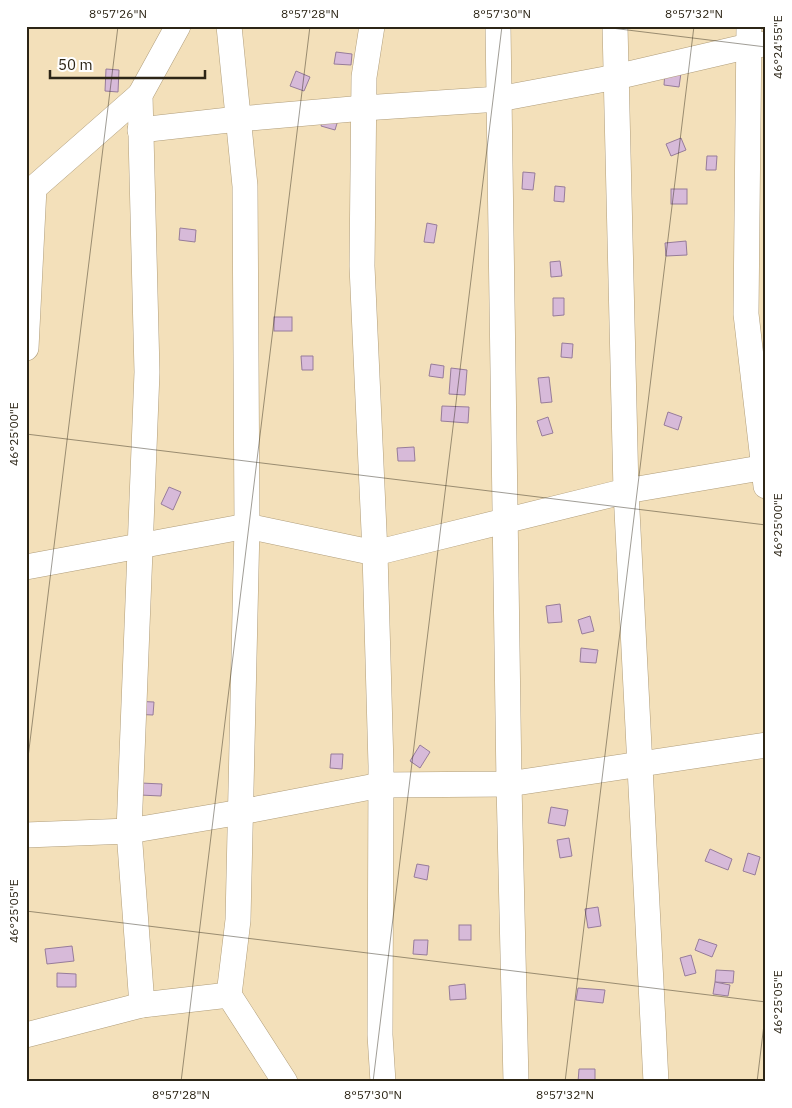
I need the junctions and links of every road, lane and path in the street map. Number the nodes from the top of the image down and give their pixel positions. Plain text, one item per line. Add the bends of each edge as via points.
1 (178, 26) edge
2 (229, 26) edge
3 (372, 26) edge
4 (498, 26) edge
5 (615, 26) edge
6 (755, 39) edge
7 (616, 77) junction
8 (140, 94) junction
9 (499, 99) junction
10 (364, 108) junction
11 (238, 119) junction
12 (140, 130) junction
13 (28, 262) edge
14 (26, 348) edge
15 (765, 473) edge
16 (626, 491) junction
17 (506, 521) junction
18 (247, 526) junction
19 (140, 546) junction
20 (375, 553) junction
21 (26, 567) edge
22 (766, 744) edge
23 (640, 764) junction
24 (509, 784) junction
25 (381, 785) junction
26 (241, 812) junction
27 (129, 831) junction
28 (26, 835) edge
29 (229, 994) junction
30 (142, 1005) junction
31 (26, 1035) edge
32 (285, 1082) edge
33 (383, 1082) edge
34 (516, 1082) edge
35 (656, 1082) edge

1 - 8 street
2 - 11 street
3 - 10 street via 364,78
4 - 9 street
5 - 7 street
6 - 7 street
6 - 15 street via 746,314
7 - 9 street
7 - 16 street
8 - 12 street
8 - 13 street via 34,188
9 - 10 street
9 - 17 street
10 - 11 street
10 - 20 street via 362,266
11 - 12 street
11 - 18 street via 245,186
12 - 19 street via 147,372
13 - 14 street
15 - 16 street
16 - 17 street
16 - 23 street
17 - 20 street
17 - 24 street
18 - 19 street
18 - 20 street
18 - 26 street
19 - 21 street
19 - 27 street
20 - 25 street
22 - 23 street
23 - 24 street
23 - 35 street
24 - 25 street
24 - 34 street
25 - 26 street
25 - 33 street via 380,1035
26 - 27 street
26 - 29 street via 238,920
27 - 28 street
27 - 30 street
29 - 30 street
29 - 32 street
30 - 31 street

